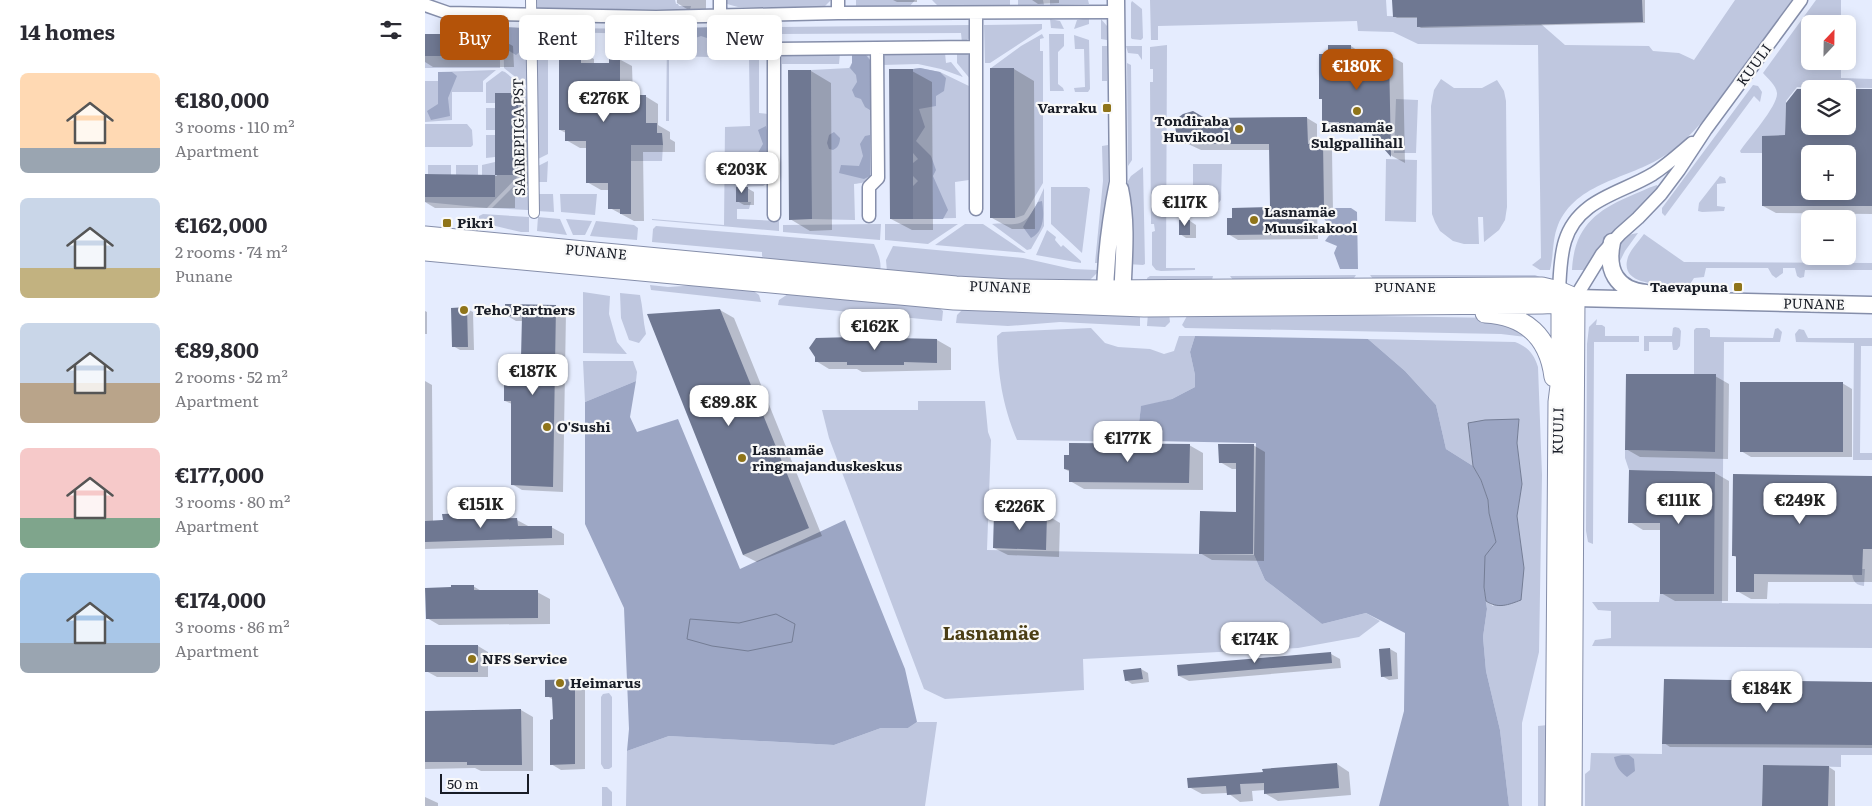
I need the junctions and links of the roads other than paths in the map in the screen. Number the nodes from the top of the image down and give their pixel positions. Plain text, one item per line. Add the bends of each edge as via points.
1 (531, 0) edge
2 (720, 0) edge
3 (838, 0) edge
4 (1801, 0) edge
5 (425, 5) edge
6 (1116, 6) edge
7 (838, 13) junction
8 (976, 13) junction
9 (531, 14) junction
10 (720, 15) edge
11 (774, 15) edge
12 (707, 16) edge
13 (976, 47) junction
14 (877, 48) junction
15 (782, 49) edge
16 (775, 60) edge
17 (1706, 129) junction
18 (976, 209) dead end
19 (534, 213) dead end
20 (774, 215) dead end
21 (869, 216) dead end
22 (425, 236) edge
23 (1612, 242) junction
24 (425, 251) edge
25 (1565, 297) junction
26 (1114, 298) junction
27 (1688, 299) junction
28 (1872, 305) edge
29 (1429, 306) junction
30 (1558, 402) junction
31 (1555, 806) edge
32 (1572, 806) edge

1 - 9 street, SAAREPIIGA PST
2 - 10 street
3 - 7 street
4 - 17 street, KUULI
5 - 9 street via 448,13
6 - 8 street
6 - 26 street via 1118,182 1107,257
7 - 8 street
7 - 11 street
8 - 13 street
9 - 12 street
9 - 19 street, SAAREPIIGA PST
13 - 14 street
13 - 18 street
14 - 15 street
14 - 21 street via 879,178 869,187
16 - 20 street
17 - 23 street, KUULI via 1661,194
17 - 25 street, KUULI via 1659,170 1599,199 1583,211 1565,242
22 - 26 main road, PUNANE
23 - 25 street, KUULI
23 - 27 street via 1610,264 1619,283 1629,290
24 - 26 main road, PUNANE via 954,300
25 - 26 main road, PUNANE via 1542,287
25 - 27 street, PUNANE
25 - 29 main road, PUNANE
25 - 30 main road, KUULI
25 - 32 main road, KUULI
26 - 29 main road, PUNANE
27 - 28 street, PUNANE
29 - 30 main road via 1495,313 1525,324 1537,334 1549,354
30 - 31 main road, KUULI

